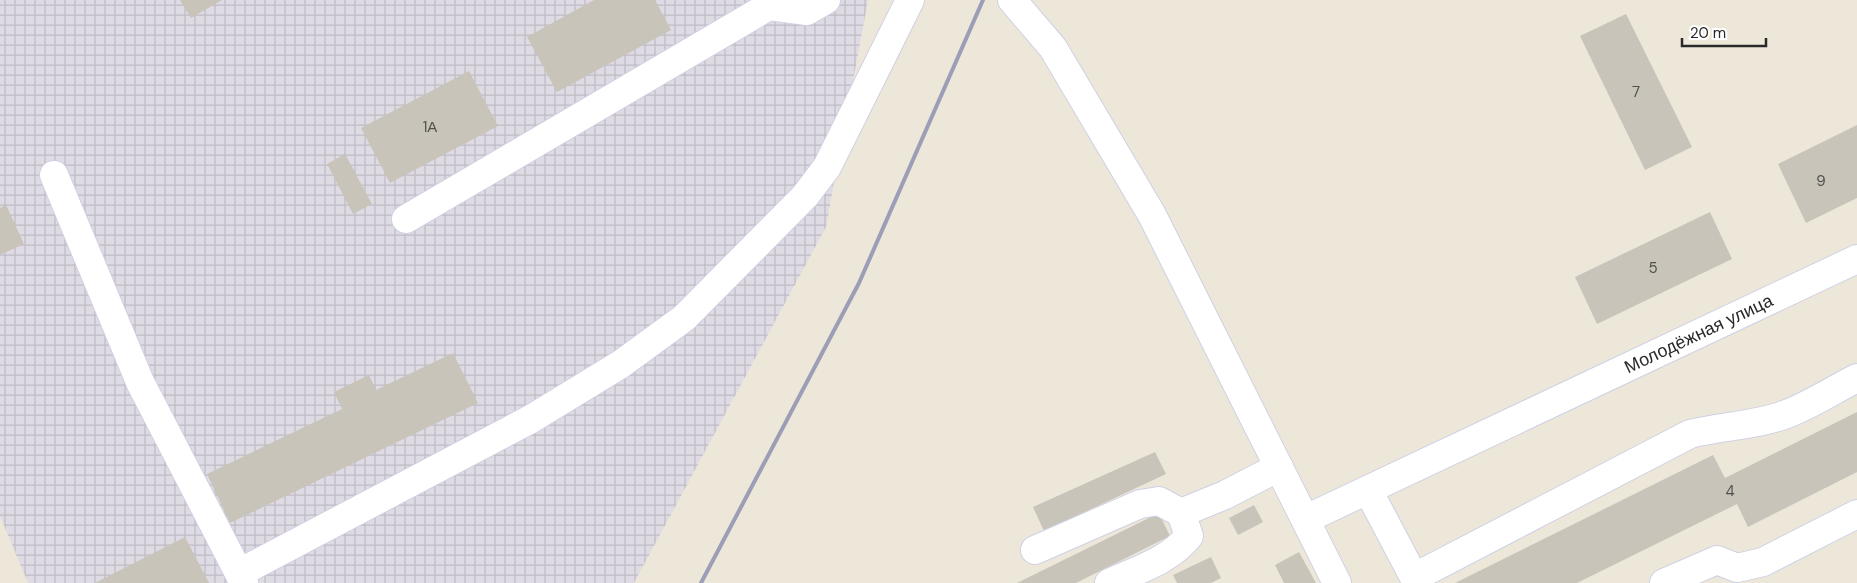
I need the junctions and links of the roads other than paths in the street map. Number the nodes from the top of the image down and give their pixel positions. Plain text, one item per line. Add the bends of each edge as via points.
1 (826, 0) edge
2 (910, 0) edge
3 (1012, 0) edge
4 (765, 3) edge
5 (54, 175) dead end
6 (406, 219) dead end
7 (1857, 260) edge
8 (1857, 378) edge
9 (1279, 467) junction
10 (1368, 490) junction
11 (1181, 514) junction
12 (1857, 514) edge
13 (1306, 519) junction
14 (1035, 550) dead end
15 (241, 578) edge
16 (1416, 580) edge
17 (1109, 583) edge
18 (1337, 583) edge
19 (1664, 583) edge

1 - 4 street via 807,11
2 - 15 street via 827,167 805,196 684,318 621,364 531,419
3 - 9 street via 1053,48 1152,214
4 - 6 street
5 - 15 street via 140,382
7 - 10 street, Молодёжная улица
8 - 16 street via 1785,415 1690,434
9 - 11 street
9 - 13 street
10 - 13 street, Молодёжная улица
10 - 16 street
11 - 14 street via 1160,501 1140,504
11 - 17 street via 1189,536 1180,547 1169,556
12 - 19 street via 1764,562 1737,568 1717,560
13 - 18 street

